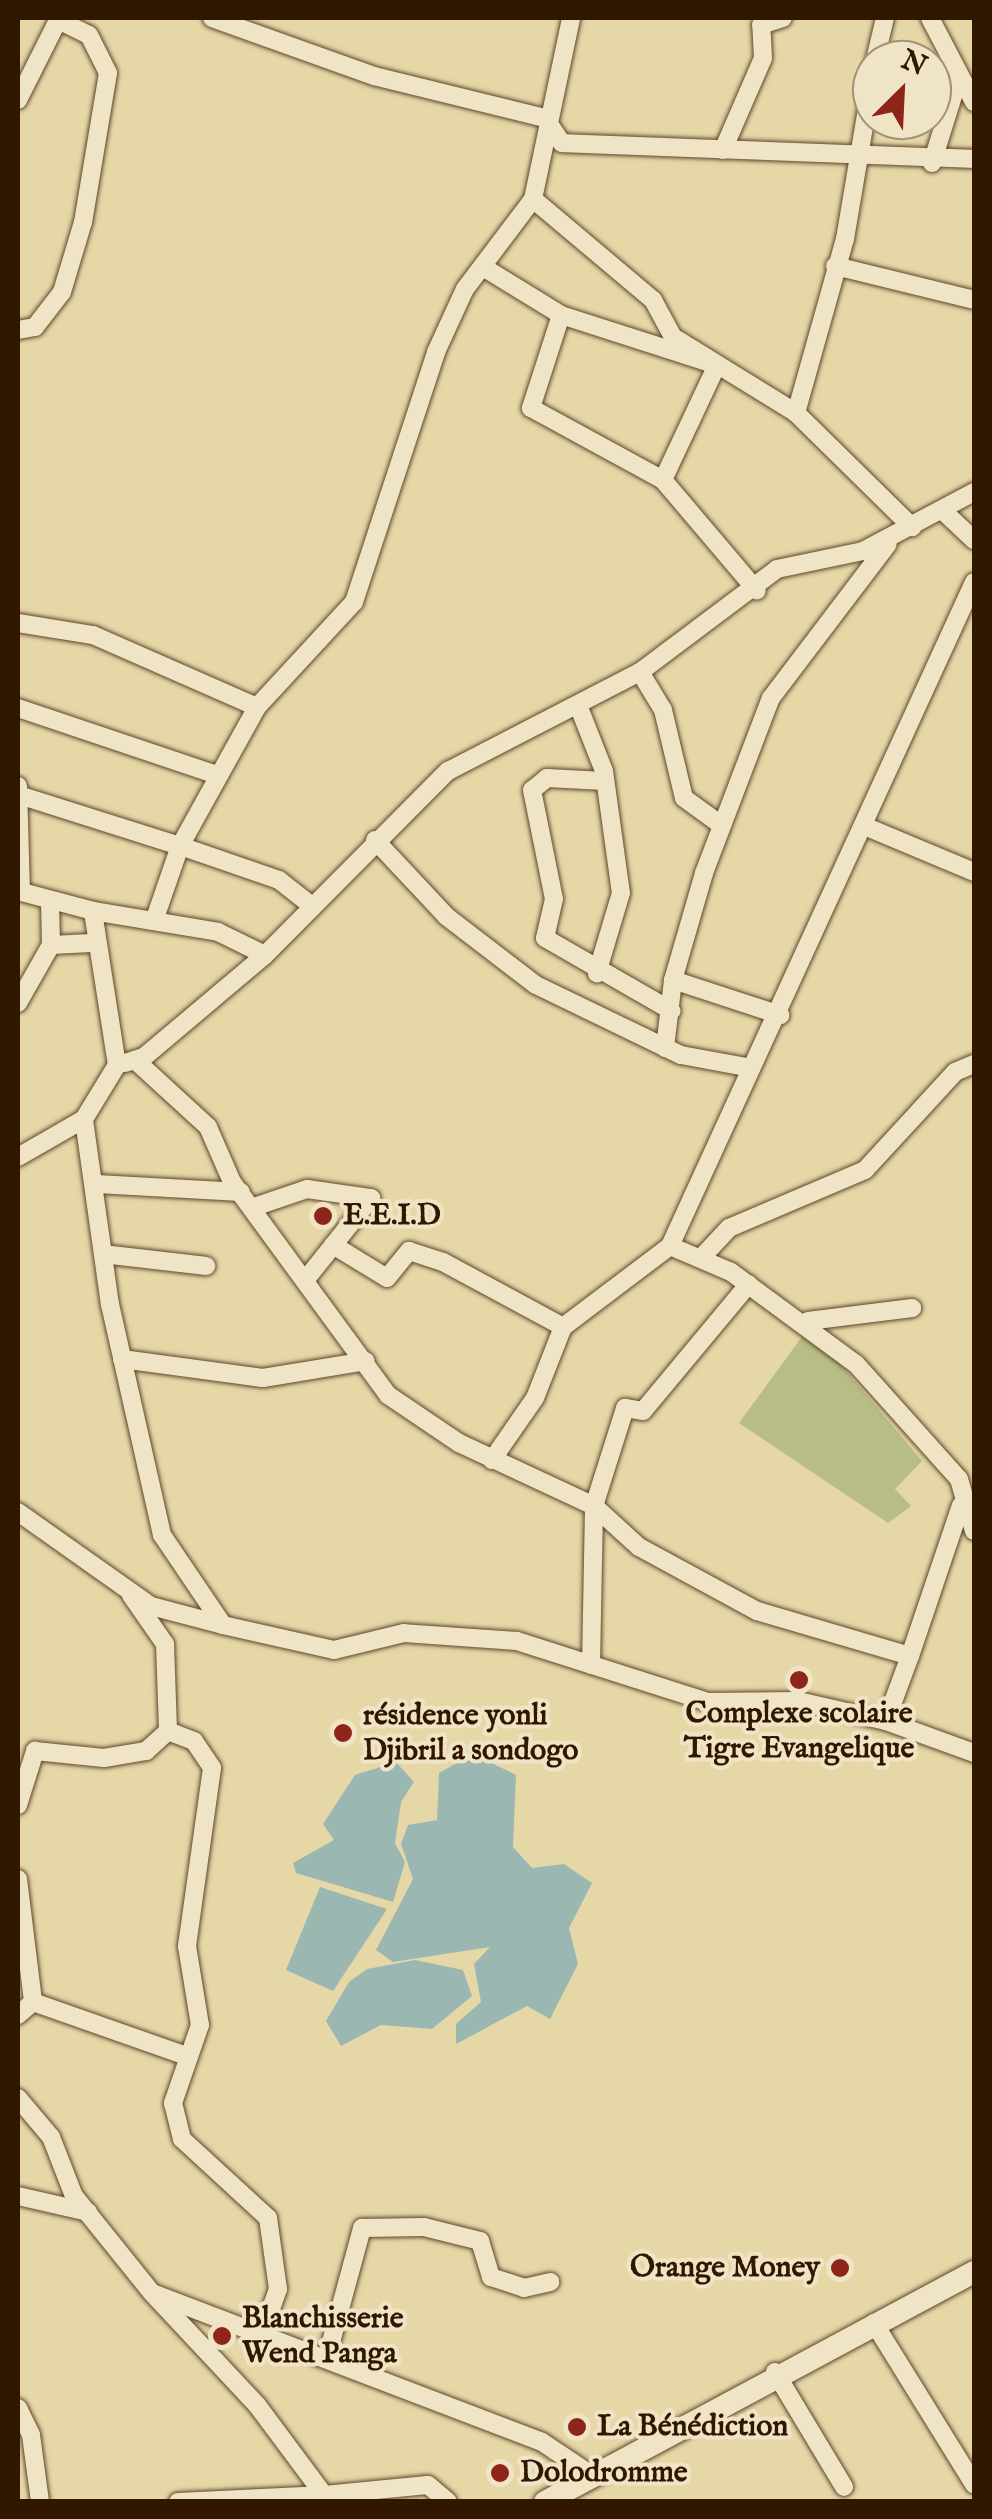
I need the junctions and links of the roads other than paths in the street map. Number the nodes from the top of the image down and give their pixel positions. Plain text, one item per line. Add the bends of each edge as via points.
1 (62, 18) edge
2 (212, 18) edge
3 (570, 18) edge
4 (783, 18) edge
5 (930, 18) edge
6 (958, 80) junction
7 (18, 100) edge
8 (974, 102) edge
9 (545, 118) junction
10 (862, 140) edge
11 (723, 150) junction
12 (859, 158) junction
13 (974, 159) edge
14 (932, 163) junction
15 (534, 199) junction
16 (483, 266) junction
17 (835, 266) junction
18 (974, 300) edge
19 (560, 315) junction
20 (18, 330) edge
21 (717, 365) junction
22 (796, 413) junction
23 (663, 480) junction
24 (974, 492) edge
25 (942, 510) junction
26 (904, 532) junction
27 (974, 540) edge
28 (974, 582) edge
29 (757, 590) junction
30 (18, 623) edge
31 (640, 672) junction
32 (578, 705) junction
33 (257, 707) junction
34 (18, 708) edge
35 (217, 775) junction
36 (604, 781) junction
37 (20, 791) edge
38 (721, 825) junction
39 (869, 828) junction
40 (375, 840) junction
41 (180, 846) junction
42 (974, 872) edge
43 (19, 892) edge
44 (50, 902) junction
45 (312, 906) junction
46 (93, 911) junction
47 (154, 921) junction
48 (92, 943) junction
49 (50, 944) junction
50 (266, 954) junction
51 (597, 973) junction
52 (672, 980) junction
53 (18, 1003) edge
54 (672, 1011) junction
55 (780, 1015) junction
56 (664, 1048) junction
57 (126, 1063) junction
58 (974, 1064) edge
59 (751, 1068) junction
60 (84, 1119) junction
61 (21, 1147) edge
62 (98, 1184) junction
63 (248, 1199) junction
64 (333, 1245) junction
65 (670, 1246) junction
66 (103, 1254) junction
67 (702, 1256) junction
68 (206, 1266) dead end
69 (307, 1278) junction
70 (748, 1284) junction
71 (912, 1308) dead end
72 (808, 1322) junction
73 (564, 1326) junction
74 (122, 1358) junction
75 (366, 1361) junction
76 (492, 1460) junction
77 (961, 1505) junction
78 (594, 1506) junction
79 (18, 1512) edge
80 (974, 1532) edge
81 (131, 1594) junction
82 (223, 1625) junction
83 (910, 1656) junction
84 (592, 1665) junction
85 (886, 1720) junction
86 (168, 1730) junction
87 (974, 1753) edge
88 (18, 1805) edge
89 (18, 1878) edge
90 (22, 1942) edge
91 (34, 2002) junction
92 (18, 2015) edge
93 (189, 2057) junction
94 (18, 2098) edge
95 (18, 2196) edge
96 (88, 2212) junction
97 (974, 2272) edge
98 (550, 2282) dead end
99 (152, 2293) junction
100 (874, 2323) junction
101 (262, 2331) junction
102 (327, 2357) junction
103 (774, 2372) junction
104 (18, 2408) edge
105 (590, 2474) junction
106 (974, 2484) edge
107 (844, 2488) dead end
108 (312, 2499) edge
109 (40, 2502) edge
110 (178, 2502) edge
111 (448, 2502) edge
112 (545, 2502) edge

1 - 7 street
1 - 20 street via 89,36 108,73 62,292 35,327
2 - 9 street via 374,76
3 - 9 street
4 - 11 street via 761,26 763,58
5 - 6 street
6 - 8 street
6 - 14 street
9 - 11 street via 562,143
9 - 15 street
10 - 12 street
11 - 12 street
12 - 14 street
12 - 17 street
13 - 14 street
15 - 16 street
15 - 21 street via 653,300 673,337
16 - 19 street
16 - 33 street via 436,352 354,602
17 - 18 street
17 - 22 street
19 - 21 street
19 - 23 street via 531,408
21 - 22 street
21 - 23 street
22 - 26 street
23 - 29 street
24 - 25 street
25 - 26 street
25 - 27 street
26 - 29 street via 802,559
26 - 38 street via 790,668
28 - 39 street
29 - 31 street
30 - 33 street via 93,635
31 - 32 street
31 - 38 street via 663,710 684,798
32 - 36 street
32 - 40 street via 448,770
33 - 35 street
34 - 35 street
35 - 41 street
36 - 51 street via 621,893
36 - 51 street via 547,778 530,797 554,899 545,938
37 - 41 street
37 - 43 street
38 - 52 street
39 - 42 street
39 - 55 street via 858,835
40 - 45 street
40 - 56 street via 497,960
41 - 45 street via 279,880
41 - 47 street
43 - 44 street
44 - 46 street
44 - 49 street
45 - 50 street
46 - 47 street
46 - 48 street
47 - 50 street via 218,932
48 - 49 street
48 - 57 street
49 - 53 street
50 - 57 street
51 - 54 street
52 - 54 street
52 - 55 street
54 - 56 street
55 - 59 street
56 - 59 street
57 - 60 street
57 - 63 street via 208,1127
58 - 67 street via 955,1072 865,1170 729,1228
59 - 65 street
60 - 61 street
60 - 62 street
62 - 63 street
62 - 66 street
63 - 64 street via 307,1188 372,1198
63 - 69 street
64 - 69 street
64 - 73 street via 387,1278 409,1251 443,1262
65 - 67 street
65 - 73 street
66 - 68 street
66 - 74 street
67 - 70 street
69 - 75 street
70 - 72 street
70 - 78 street via 643,1411 625,1408
71 - 72 street
72 - 77 street via 959,1479
73 - 76 street via 536,1398
74 - 75 street via 263,1378
74 - 82 street via 162,1535
75 - 76 street via 388,1395
76 - 78 street
77 - 80 street
77 - 83 street
78 - 83 street via 640,1547 758,1611
78 - 84 street
79 - 81 street
81 - 82 street
81 - 86 street via 164,1644
82 - 84 street via 334,1650 404,1633 517,1641
83 - 85 street
84 - 85 street via 708,1702 798,1702
85 - 87 street
86 - 88 street via 146,1751 104,1758 35,1751
86 - 93 street via 194,1742 212,1768 187,1946 200,2026
89 - 90 street
90 - 91 street
91 - 92 street
91 - 93 street
93 - 101 street via 174,2103 182,2140 268,2218 278,2289
94 - 96 street via 51,2136
95 - 96 street
96 - 99 street
97 - 100 street
98 - 102 street via 524,2288 491,2278 480,2241 424,2226 362,2228
99 - 101 street
99 - 108 street via 257,2405
100 - 103 street
100 - 106 street
101 - 102 street
102 - 105 street via 542,2442
103 - 105 street
103 - 107 street
104 - 109 street via 31,2435
105 - 112 street
108 - 110 street
108 - 111 street via 428,2486

